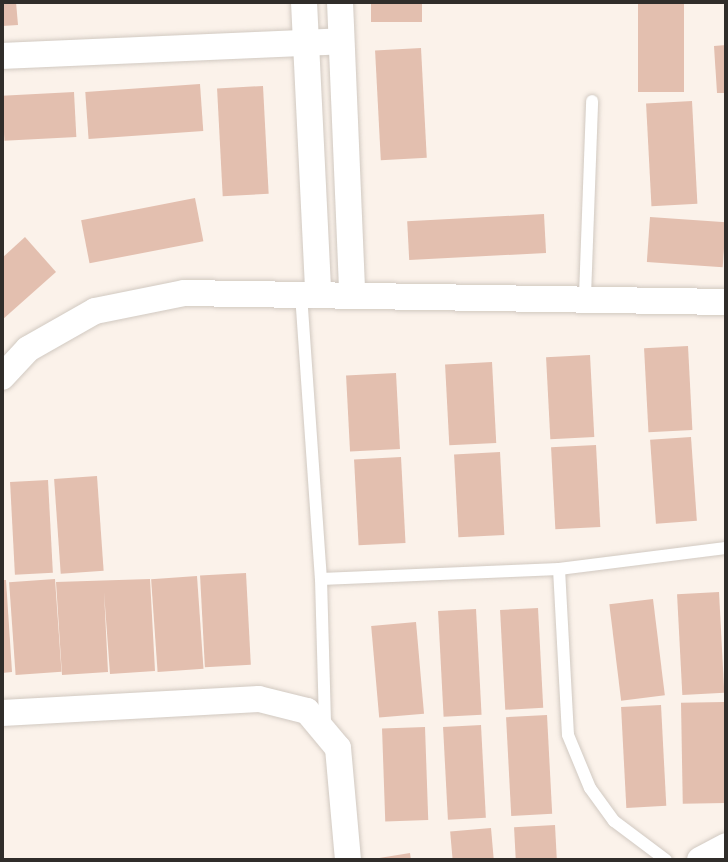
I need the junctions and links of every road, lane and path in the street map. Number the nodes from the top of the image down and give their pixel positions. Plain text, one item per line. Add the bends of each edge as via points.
1 (304, 2) edge
2 (340, 2) edge
3 (306, 40) junction
4 (341, 41) junction
5 (2, 56) edge
6 (592, 101) dead end
7 (309, 293) junction
8 (352, 294) junction
9 (585, 296) junction
10 (726, 302) edge
11 (2, 377) edge
12 (726, 548) edge
13 (559, 569) junction
14 (321, 579) junction
15 (2, 713) edge
16 (325, 726) junction
17 (726, 846) edge
18 (348, 860) edge
19 (666, 860) edge
20 (700, 860) edge

1 - 3 street
2 - 4 street
3 - 4 street
3 - 5 street
3 - 7 street
4 - 8 street
6 - 9 lane
7 - 8 street
7 - 11 street via 184,293 94,311 28,349
7 - 14 lane
8 - 9 street
9 - 10 street
12 - 13 lane
13 - 14 lane
13 - 19 lane via 568,735 590,788 614,821
14 - 16 lane
15 - 16 street via 259,699 307,711
16 - 18 street via 343,766
17 - 20 street

